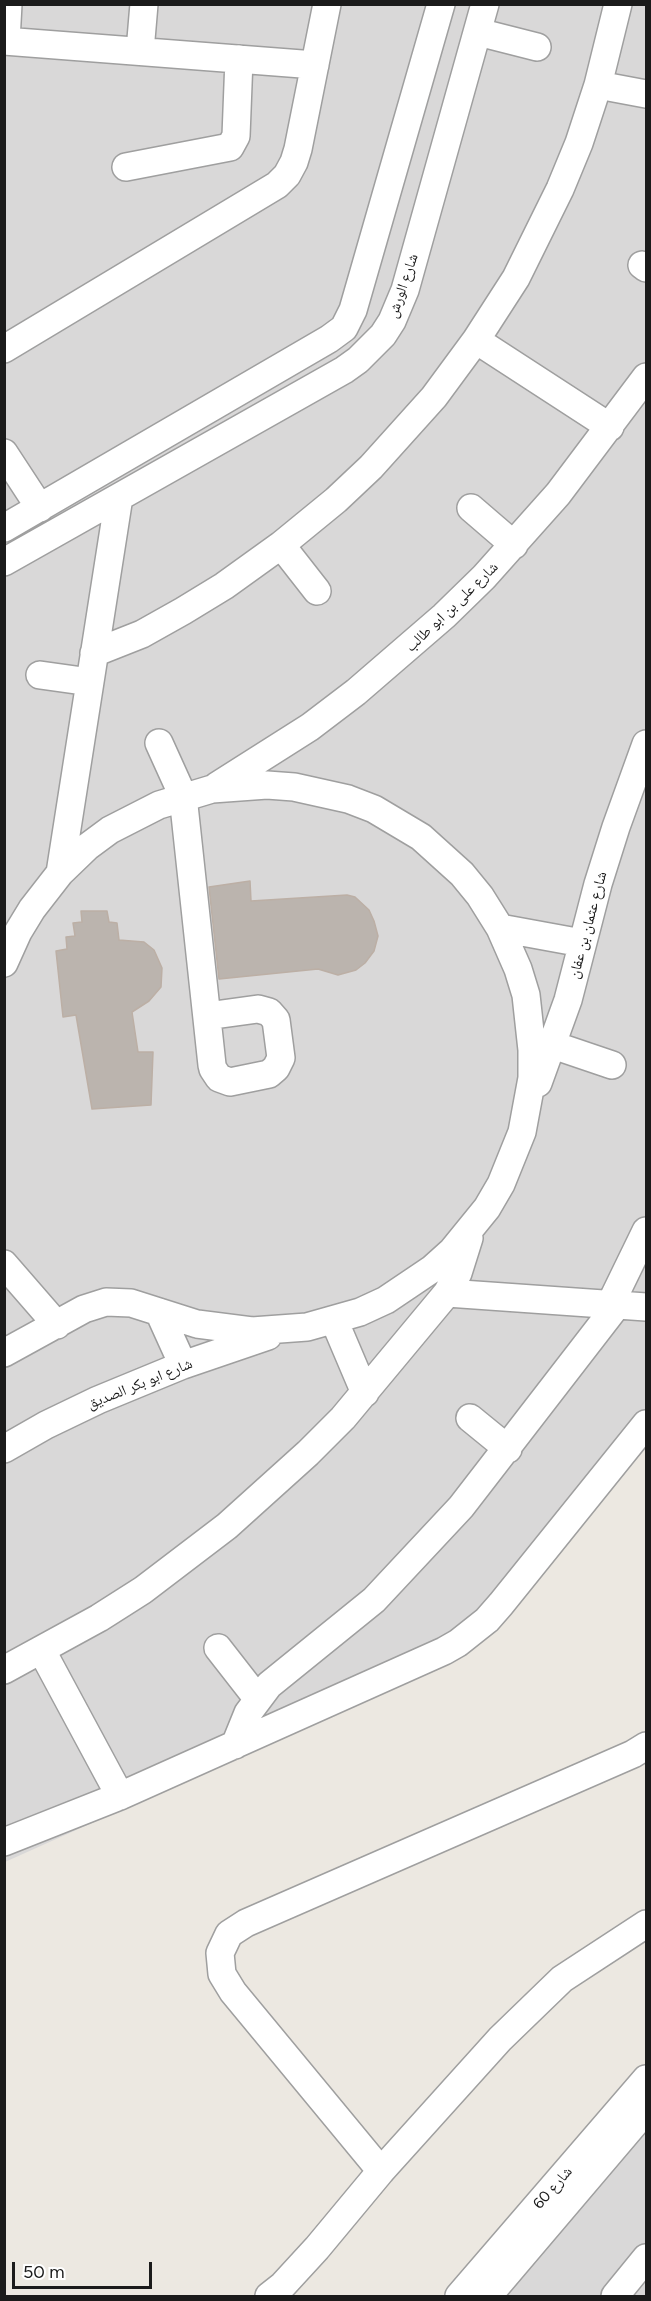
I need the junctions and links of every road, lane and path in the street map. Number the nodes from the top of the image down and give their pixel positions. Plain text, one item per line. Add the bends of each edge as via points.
1 (8, 4) edge
2 (144, 4) edge
3 (327, 4) edge
4 (441, 4) edge
5 (485, 4) edge
6 (618, 4) edge
7 (478, 32) junction
8 (5, 41) edge
9 (537, 47) dead end
10 (140, 51) junction
11 (239, 59) junction
12 (315, 65) junction
13 (598, 85) junction
14 (646, 94) edge
15 (126, 167) dead end
16 (476, 340) junction
17 (4, 349) edge
18 (646, 376) edge
19 (610, 427) junction
20 (4, 453) edge
21 (119, 497) junction
22 (40, 508) junction
23 (471, 508) dead end
24 (4, 528) edge
25 (281, 545) junction
26 (513, 545) junction
27 (4, 562) edge
28 (317, 591) dead end
29 (94, 653) junction
30 (40, 675) dead end
31 (90, 682) junction
32 (159, 743) dead end
33 (646, 744) edge
34 (212, 789) junction
35 (183, 796) junction
36 (60, 873) junction
37 (500, 928) junction
38 (582, 943) junction
39 (4, 963) edge
40 (207, 1016) dead end
41 (553, 1045) junction
42 (612, 1065) dead end
43 (528, 1105) junction
44 (471, 1230) junction
45 (646, 1231) edge
46 (4, 1264) edge
47 (447, 1293) junction
48 (613, 1305) junction
49 (646, 1307) edge
50 (159, 1312) junction
51 (334, 1320) junction
52 (57, 1325) junction
53 (280, 1330) junction
54 (4, 1353) edge
55 (183, 1365) junction
56 (365, 1392) junction
57 (470, 1418) dead end
58 (646, 1424) edge
59 (4, 1449) edge
60 (508, 1449) junction
61 (218, 1648) dead end
62 (42, 1651) junction
63 (4, 1670) edge
64 (257, 1698) junction
65 (235, 1745) junction
66 (646, 1746) edge
67 (120, 1796) junction
68 (4, 1842) edge
69 (646, 1924) edge
70 (646, 2079) edge
71 (646, 2110) edge
72 (381, 2170) junction
73 (646, 2259) edge
74 (282, 2293) edge
75 (459, 2296) edge
76 (488, 2296) edge
77 (615, 2296) edge

1 - 8 street
2 - 10 street
3 - 12 street
4 - 22 street via 353,310 344,328
5 - 7 street, شارع الورش
6 - 13 street
7 - 9 street
7 - 21 street, شارع الورش via 405,290 383,335 344,370
8 - 10 street
10 - 11 street
11 - 12 street
11 - 15 street via 236,136 230,147
12 - 17 street via 294,162 277,185
13 - 14 street
13 - 16 street via 575,152 539,234
16 - 19 street
16 - 25 street via 434,396 379,458
18 - 19 street, شارع على بن ابو طالب
19 - 26 street, شارع على بن ابو طالب
20 - 22 street
21 - 27 street, شارع الورش
21 - 29 street
22 - 24 street
23 - 26 street
25 - 28 street
25 - 29 street via 183,611 142,634
26 - 34 street, شارع على بن ابو طالب via 444,616 356,692 310,727
29 - 31 street
30 - 31 street
31 - 36 street
32 - 35 street
33 - 38 street, شارع عثمان بن عفان via 616,827
34 - 35 street
34 - 37 street via 294,787 374,809 443,855 480,896
35 - 36 street via 150,808 110,830
35 - 40 street
36 - 39 street via 32,909
37 - 38 street
37 - 43 street via 518,969 530,1023 532,1069
38 - 41 street, شارع عثمان بن عفان
41 - 42 street
41 - 43 street, شارع عثمان بن عفان
43 - 44 street via 522,1132 501,1184
44 - 47 street via 458,1273
44 - 51 street via 439,1263 409,1286 360,1312
45 - 48 street
46 - 52 street
47 - 48 street
47 - 56 street
48 - 49 street
48 - 60 street
50 - 52 street via 131,1303 106,1302
50 - 53 street via 225,1329
50 - 55 street
51 - 53 street
51 - 56 street
52 - 54 street
53 - 55 street, شارع ابو بكر الصديق
55 - 59 street, شارع ابو بكر الصديق via 98,1400
56 - 62 street via 300,1460 186,1559
57 - 60 street
58 - 65 street via 501,1604 471,1634 444,1651
60 - 64 street via 461,1507 374,1600 281,1673
61 - 64 street
62 - 63 street
62 - 67 street
64 - 65 street
65 - 67 street
66 - 72 street via 246,1923 229,1934 220,1953 222,1974 233,1992
67 - 68 street
69 - 72 street via 562,1979 500,2038
70 - 75 street, شارع 60
71 - 76 street, شارع 60
72 - 74 street
73 - 77 street

